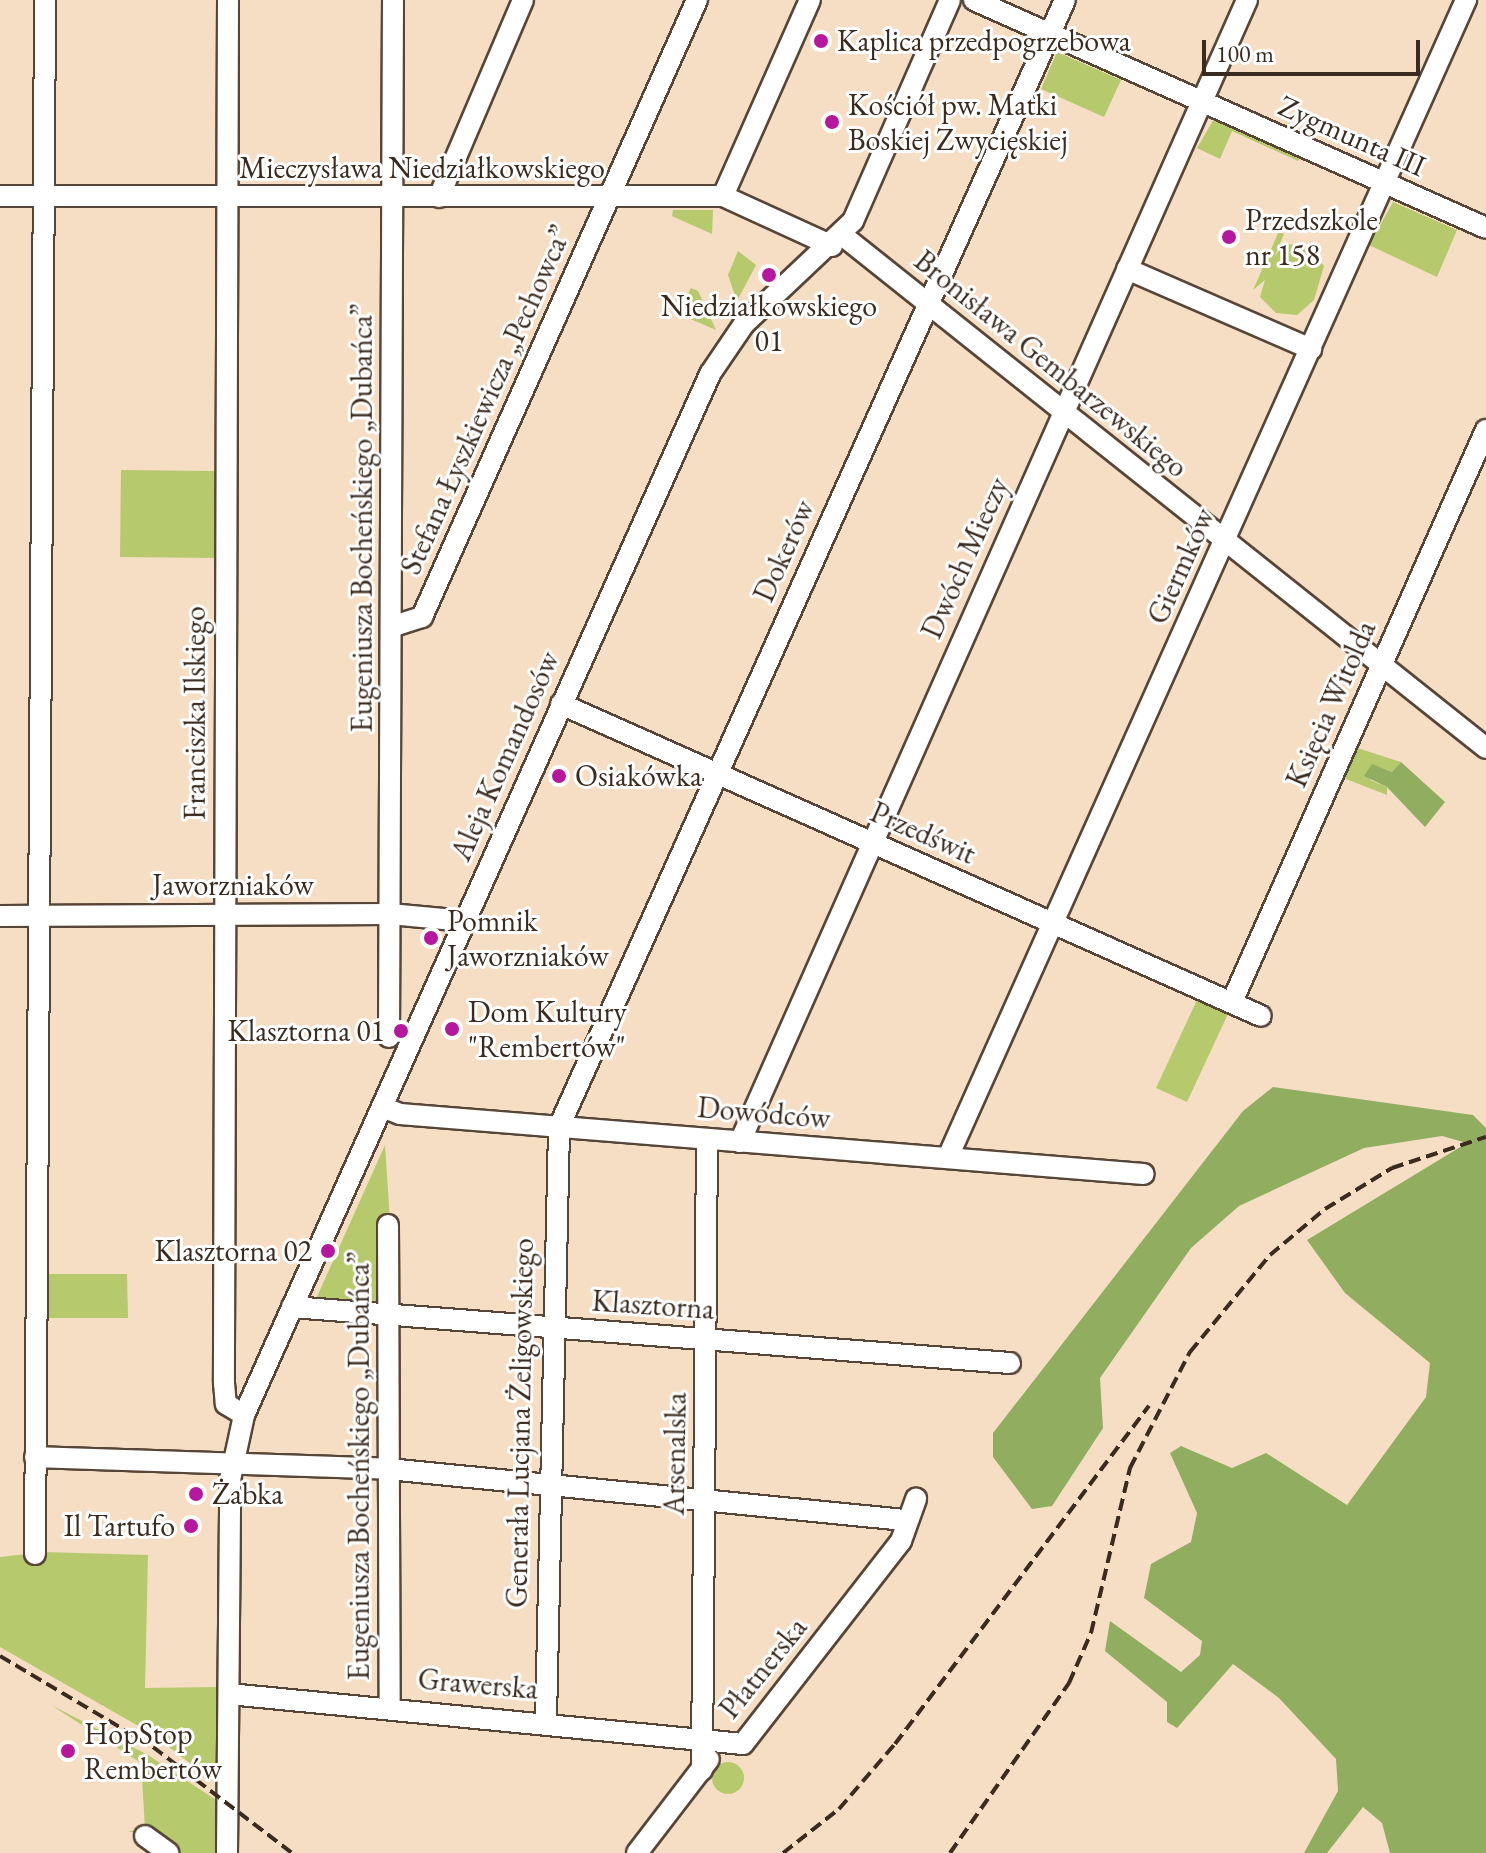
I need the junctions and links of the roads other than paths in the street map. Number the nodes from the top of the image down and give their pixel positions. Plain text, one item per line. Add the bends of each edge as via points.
1 (45, 0) edge
2 (228, 0) edge
3 (393, 0) edge
4 (523, 0) edge
5 (697, 0) edge
6 (810, 0) edge
7 (950, 0) edge
8 (974, 0) edge
9 (1065, 0) edge
10 (1247, 0) edge
11 (1466, 0) edge
12 (1050, 34) junction
13 (1202, 101) junction
14 (1384, 184) junction
15 (0, 196) edge
16 (723, 196) junction
17 (43, 197) junction
18 (227, 197) junction
19 (393, 197) junction
20 (439, 197) junction
21 (608, 200) junction
22 (1486, 228) edge
23 (837, 241) junction
24 (1127, 269) junction
25 (928, 302) junction
26 (1311, 349) junction
27 (1064, 413) junction
28 (1486, 430) edge
29 (1225, 542) junction
30 (391, 627) junction
31 (1382, 662) junction
32 (561, 704) junction
33 (1485, 744) edge
34 (718, 775) junction
35 (870, 844) junction
36 (390, 914) junction
37 (224, 915) junction
38 (0, 916) edge
39 (37, 916) junction
40 (465, 921) junction
41 (1052, 923) junction
42 (1232, 1002) junction
43 (1261, 1016) dead end
44 (389, 1037) dead end
45 (382, 1107) junction
46 (559, 1127) junction
47 (707, 1139) junction
48 (740, 1142) junction
49 (948, 1157) junction
50 (1144, 1174) dead end
51 (388, 1225) dead end
52 (292, 1307) junction
53 (388, 1317) junction
54 (550, 1328) junction
55 (706, 1340) junction
56 (1010, 1363) dead end
57 (244, 1415) junction
58 (35, 1457) junction
59 (232, 1459) junction
60 (388, 1469) junction
61 (548, 1484) junction
62 (704, 1498) junction
63 (916, 1499) dead end
64 (904, 1520) junction
65 (35, 1554) dead end
66 (229, 1694) junction
67 (390, 1707) junction
68 (546, 1720) junction
69 (710, 1740) junction
70 (145, 1836) dead end
71 (168, 1853) edge
72 (227, 1853) edge
73 (637, 1853) edge

1 - 17 street
2 - 18 street, Franciszka Ilskiego
3 - 19 street, Eugeniusza Bocheńskiego „Dubańca”
4 - 20 street
5 - 21 street, Stefana Łyszkiewicza „Pechowca”
6 - 16 street
7 - 23 street
8 - 12 street, Zygmunta III
9 - 12 street, Dokerów
10 - 13 street, Dwóch Mieczy
11 - 14 street, Giermków
12 - 13 street, Zygmunta III
12 - 25 street, Dokerów
13 - 14 street, Zygmunta III
13 - 24 street, Dwóch Mieczy
14 - 22 street, Zygmunta III
14 - 26 street, Giermków
15 - 17 street, Mieczysława Niedziałkowskiego
16 - 21 street, Mieczysława Niedziałkowskiego
16 - 23 street, Mieczysława Niedziałkowskiego
17 - 18 street, Mieczysława Niedziałkowskiego
17 - 39 street
18 - 19 street, Mieczysława Niedziałkowskiego
18 - 37 street, Franciszka Ilskiego
19 - 20 street, Mieczysława Niedziałkowskiego
19 - 30 street, Eugeniusza Bocheńskiego „Dubańca”
20 - 21 street, Mieczysława Niedziałkowskiego
21 - 30 street, Stefana Łyszkiewicza „Pechowca” via 422,617
23 - 25 street, Bronisława Gembarzewskiego
23 - 32 street, Aleja Komandosów via 728,341
24 - 26 street
24 - 27 street, Dwóch Mieczy
25 - 27 street, Bronisława Gembarzewskiego
25 - 34 street, Dokerów
26 - 29 street, Giermków
27 - 29 street, Bronisława Gembarzewskiego
27 - 35 street, Dwóch Mieczy
28 - 31 street, Księcia Witolda
29 - 31 street, Bronisława Gembarzewskiego
29 - 41 street, Giermków
30 - 36 street, Eugeniusza Bocheńskiego „Dubańca”
31 - 33 street, Bronisława Gembarzewskiego
31 - 42 street, Księcia Witolda
32 - 34 street, Przedświt
32 - 40 street, Aleja Komandosów
34 - 35 street, Przedświt
34 - 46 street, Dokerów
35 - 41 street, Przedświt
35 - 48 street, Dwóch Mieczy
36 - 37 street, Jaworzniaków
36 - 40 street, Jaworzniaków
36 - 44 street, Eugeniusza Bocheńskiego „Dubańca”
37 - 39 street, Jaworzniaków
37 - 57 street, Franciszka Ilskiego via 225,1401
38 - 39 street, Jaworzniaków
39 - 58 street
40 - 45 street, Aleja Komandosów
41 - 42 street, Przedświt
41 - 49 street, Giermków
42 - 43 street, Przedświt
45 - 46 street, Dowódców
45 - 52 street, Aleja Komandosów
46 - 47 street, Dowódców
46 - 54 street, Generała Lucjana Żeligowskiego
47 - 48 street, Dowódców
47 - 55 street, Arsenalska
48 - 49 street, Dowódców
49 - 50 street, Dowódców
51 - 53 street, Eugeniusza Bocheńskiego „Dubańca”
52 - 53 street, Klasztorna
52 - 57 street, Aleja Komandosów
53 - 54 street, Klasztorna
53 - 60 street, Eugeniusza Bocheńskiego „Dubańca”
54 - 55 street, Klasztorna
54 - 61 street, Generała Lucjana Żeligowskiego
55 - 56 street, Klasztorna
55 - 62 street, Arsenalska
57 - 59 street, Aleja Komandosów
58 - 59 street
58 - 65 street
59 - 60 street
59 - 66 street
60 - 61 street
60 - 67 street, Eugeniusza Bocheńskiego „Dubańca”
61 - 62 street
61 - 68 street, Generała Lucjana Żeligowskiego
62 - 64 street
62 - 69 street, Arsenalska
63 - 64 street, Płatnerska
64 - 69 street, Płatnerska via 901,1541 745,1743
66 - 67 street, Grawerska
66 - 72 street
67 - 68 street, Grawerska
68 - 69 street, Grawerska
69 - 73 street, Płatnerska via 702,1770
70 - 71 street

